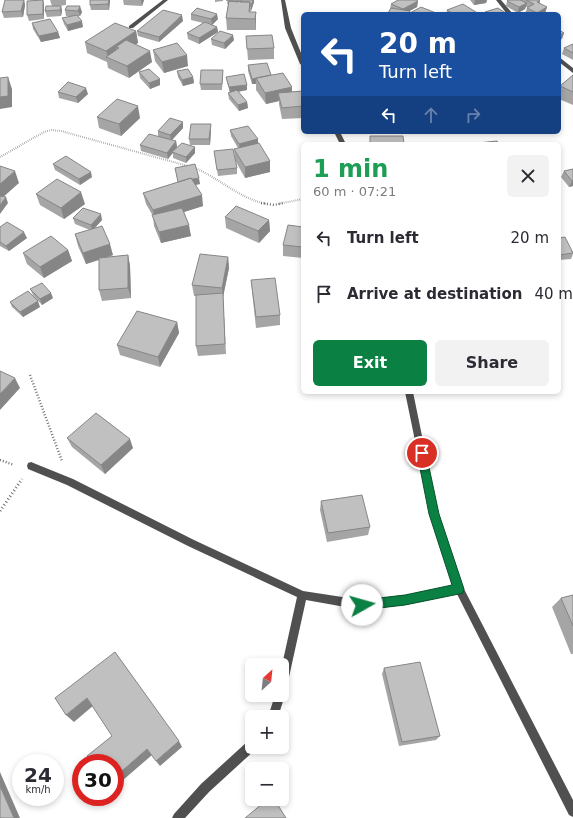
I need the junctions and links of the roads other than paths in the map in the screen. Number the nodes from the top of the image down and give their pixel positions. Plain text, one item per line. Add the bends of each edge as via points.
1 (166, 0) edge
2 (283, 0) edge
3 (498, 0) edge
4 (508, 12) edge
5 (131, 27) edge
6 (301, 59) edge
7 (561, 61) edge
8 (573, 71) edge
9 (409, 394) edge
10 (31, 466) road end
11 (459, 589) junction
12 (302, 595) junction
13 (288, 658) edge
14 (245, 751) edge
15 (573, 810) edge
16 (178, 818) edge

1 - 5 street
2 - 6 street via 288,28
3 - 4 street
7 - 8 street
9 - 11 street via 434,514
10 - 12 street via 70,482
11 - 12 street via 405,600 362,605
11 - 15 street
12 - 13 street
14 - 16 street via 205,788

